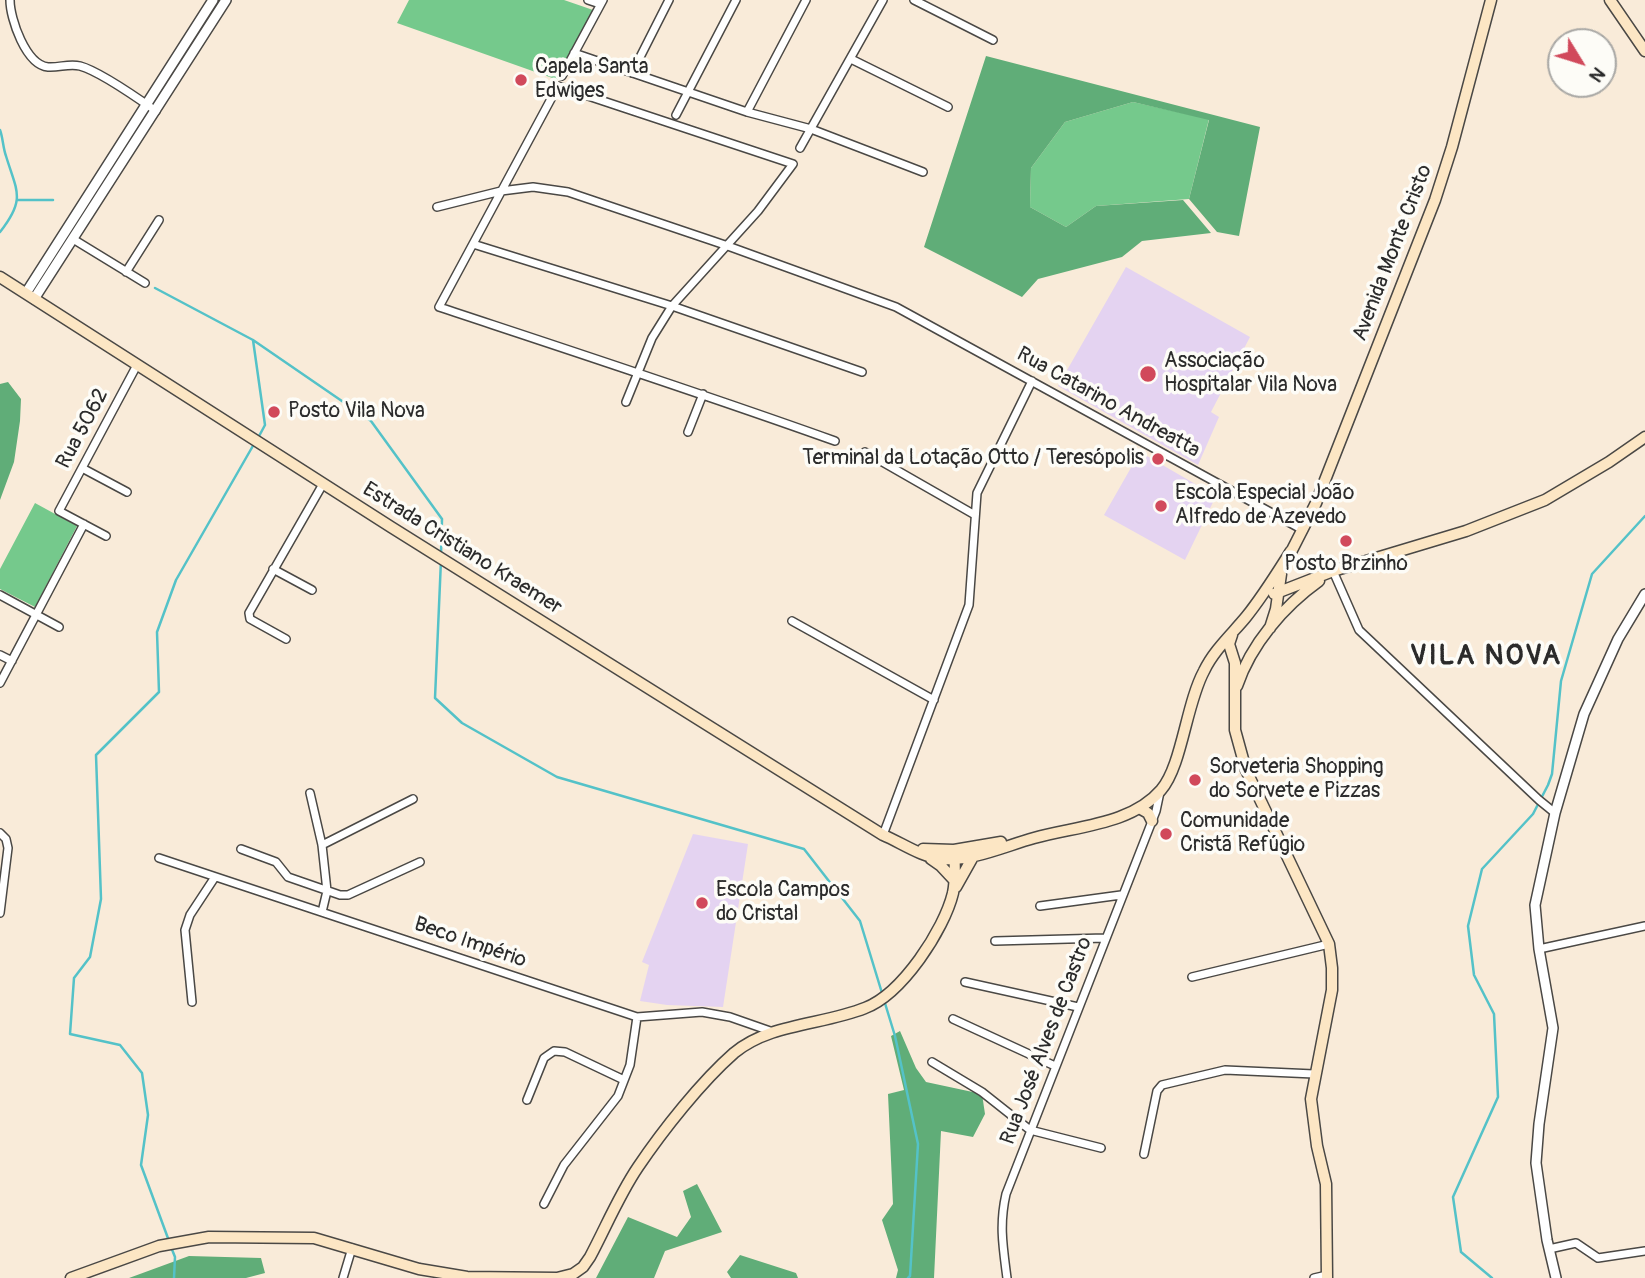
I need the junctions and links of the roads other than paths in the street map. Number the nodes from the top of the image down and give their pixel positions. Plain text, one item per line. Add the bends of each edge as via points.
1 (10, 0) edge
2 (226, 0) edge
3 (588, 0) edge
4 (670, 0) edge
5 (736, 0) edge
6 (806, 0) edge
7 (883, 0) edge
8 (914, 0) edge
9 (1491, 0) edge
10 (1610, 0) edge
11 (210, 1) edge
12 (602, 2) edge
13 (993, 40) dead end
14 (1645, 51) edge
15 (574, 54) junction
16 (851, 59) junction
17 (632, 73) junction
18 (562, 76) dead end
19 (687, 92) junction
20 (146, 104) junction
21 (948, 107) dead end
22 (156, 111) junction
23 (747, 112) junction
24 (676, 115) dead end
25 (811, 129) junction
26 (800, 148) dead end
27 (923, 172) dead end
28 (501, 191) junction
29 (438, 207) dead end
30 (159, 220) dead end
31 (73, 239) junction
32 (473, 244) junction
33 (725, 245) junction
34 (126, 272) junction
35 (0, 277) edge
36 (145, 283) dead end
37 (30, 296) junction
38 (672, 306) junction
39 (137, 365) junction
40 (862, 372) dead end
41 (638, 373) junction
42 (1032, 381) junction
43 (703, 394) junction
44 (626, 402) dead end
45 (688, 432) dead end
46 (1645, 437) edge
47 (835, 441) dead end
48 (865, 452) dead end
49 (82, 468) junction
50 (323, 484) junction
51 (127, 492) dead end
52 (975, 515) junction
53 (84, 524) junction
54 (1303, 530) junction
55 (106, 536) dead end
56 (1292, 551) junction
57 (273, 569) junction
58 (1334, 571) junction
59 (312, 590) dead end
60 (1277, 593) junction
61 (1645, 594) edge
62 (0, 596) edge
63 (1259, 600) junction
64 (36, 615) junction
65 (792, 621) dead end
66 (59, 626) dead end
67 (1270, 628) junction
68 (1234, 632) junction
69 (286, 639) dead end
70 (1255, 648) junction
71 (0, 655) edge
72 (1233, 655) junction
73 (1212, 656) junction
74 (12, 661) junction
75 (0, 683) edge
76 (1235, 693) junction
77 (934, 701) junction
78 (1160, 792) junction
79 (310, 793) dead end
80 (413, 799) dead end
81 (1150, 800) junction
82 (1139, 808) junction
83 (1555, 813) junction
84 (1152, 821) junction
85 (0, 833) edge
86 (883, 835) junction
87 (1037, 837) junction
88 (322, 845) junction
89 (908, 846) junction
90 (241, 849) dead end
91 (955, 854) junction
92 (924, 855) junction
93 (974, 855) junction
94 (159, 858) dead end
95 (420, 862) dead end
96 (215, 877) junction
97 (955, 881) junction
98 (327, 891) junction
99 (953, 894) junction
100 (1121, 895) junction
101 (1040, 906) dead end
102 (322, 912) junction
103 (0, 913) edge
104 (1645, 926) edge
105 (1105, 937) junction
106 (995, 941) dead end
107 (1329, 944) junction
108 (1538, 949) junction
109 (1192, 977) dead end
110 (965, 982) dead end
111 (192, 1002) dead end
112 (1078, 1007) junction
113 (637, 1017) junction
114 (953, 1019) dead end
115 (774, 1032) junction
116 (932, 1062) dead end
117 (1055, 1066) junction
118 (1314, 1074) junction
119 (624, 1080) junction
120 (527, 1100) dead end
121 (1030, 1130) junction
122 (1101, 1149) dead end
123 (1144, 1154) dead end
124 (544, 1204) dead end
125 (352, 1248) junction
126 (1549, 1249) junction
127 (1645, 1251) edge
128 (1327, 1276) edge
129 (71, 1278) edge
130 (344, 1278) edge
131 (1007, 1278) edge
132 (1314, 1278) edge
133 (1556, 1278) edge

1 - 20 street via 15,24 29,56 38,64 80,66
2 - 22 street
3 - 12 street
4 - 17 street
5 - 19 street
6 - 23 street
7 - 16 street
8 - 13 street
9 - 54 main road, Avenida Monte Cristo via 1435,200
10 - 14 main road
11 - 20 street
12 - 15 street
15 - 17 street
15 - 18 street
16 - 21 street
16 - 25 street
17 - 19 street
19 - 23 street
19 - 24 street
20 - 22 street
20 - 37 street
22 - 31 street
23 - 25 street
25 - 26 street
25 - 27 street
28 - 29 street, Rua Catarino Andreatta
28 - 32 street
28 - 33 street, Rua Catarino Andreatta via 533,187 568,192
28 - 33 street via 558,86 793,164
30 - 34 street
31 - 34 street
31 - 37 street
32 - 38 street
32 - 41 street via 439,307
33 - 38 street
33 - 42 street, Rua Catarino Andreatta via 896,307
34 - 36 street
35 - 37 main road, Estrada Cristiano Kraemer
37 - 39 main road, Estrada Cristiano Kraemer
38 - 40 street
38 - 41 street
39 - 49 street, Rua 5062
39 - 50 main road, Estrada Cristiano Kraemer
41 - 43 street
41 - 44 street
42 - 52 street via 976,493
42 - 54 street, Rua Catarino Andreatta
43 - 45 street
43 - 47 street
46 - 58 main road via 1545,500 1466,531
48 - 52 street
49 - 51 street
49 - 53 street, Rua 5062 via 59,511
50 - 57 street
50 - 86 main road, Estrada Cristiano Kraemer
52 - 77 street via 969,605
53 - 55 street
53 - 64 street
54 - 56 main road, Avenida Monte Cristo
56 - 60 main road, Avenida Monte Cristo
56 - 63 main road, Avenida Monte Cristo
57 - 59 street
57 - 69 street via 249,616
58 - 60 main road
58 - 67 main road via 1294,600
58 - 83 street via 1359,630
60 - 63 main road
60 - 67 main road, Avenida Monte Cristo
61 - 83 street via 1618,639 1584,714
62 - 64 street
63 - 68 main road, Avenida Monte Cristo
64 - 66 street
64 - 74 street
65 - 77 street
67 - 70 main road
68 - 72 main road via 1229,644
68 - 73 main road, Estrada Cristiano Kraemer
70 - 72 main road
70 - 76 main road
71 - 74 street
72 - 73 main road
72 - 76 main road
73 - 78 main road, Estrada Cristiano Kraemer via 1194,689 1172,773
74 - 75 street
76 - 107 main road via 1236,730 1246,770
77 - 86 street
78 - 81 main road, Estrada Cristiano Kraemer
78 - 84 street, Rua José Alves de Castro
79 - 88 street
80 - 88 street
81 - 82 main road, Estrada Cristiano Kraemer
81 - 84 street, Rua José Alves de Castro
82 - 84 main road
82 - 87 main road, Estrada Cristiano Kraemer via 1105,822
83 - 108 street via 1535,905
84 - 100 street, Rua José Alves de Castro
85 - 103 street via 8,848
86 - 89 main road, Estrada Cristiano Kraemer
87 - 91 main road, Estrada Cristiano Kraemer
87 - 93 main road, Estrada Cristiano Kraemer
88 - 98 street
89 - 91 main road, Estrada Cristiano Kraemer
89 - 92 main road, Estrada Cristiano Kraemer
90 - 98 street via 276,862 288,877
91 - 92 main road, Estrada Cristiano Kraemer
91 - 93 main road, Estrada Cristiano Kraemer
91 - 97 main road
92 - 97 main road
93 - 99 main road
94 - 96 street, Beco Império
95 - 98 street via 348,895
96 - 102 street, Beco Império
96 - 111 street via 185,930
97 - 99 main road
98 - 102 street
99 - 115 main road via 942,924 894,990 865,1008
100 - 101 street
100 - 105 street, Rua José Alves de Castro
102 - 113 street, Beco Império
104 - 108 street
105 - 106 street
105 - 112 street, Rua José Alves de Castro
107 - 109 street
107 - 118 main road via 1332,990
108 - 126 street via 1553,1028 1536,1163
110 - 112 street
112 - 117 street, Rua José Alves de Castro
113 - 115 street, Beco Império via 702,1012
113 - 119 street
114 - 117 street
115 - 125 main road via 737,1051 685,1107 637,1168 590,1257 573,1274 557,1278 467,1277 419,1269
116 - 121 street via 982,1092
117 - 121 street, Rua José Alves de Castro
118 - 123 street via 1225,1070 1162,1085
118 - 128 main road via 1311,1099 1326,1184
119 - 120 street via 554,1051 544,1058
119 - 124 street via 618,1096 564,1165
121 - 122 street
121 - 131 street, Rua José Alves de Castro via 1001,1216
125 - 129 main road via 314,1238 209,1237 159,1246
125 - 130 street
126 - 127 street via 1577,1243 1598,1258
126 - 133 street
128 - 132 street

